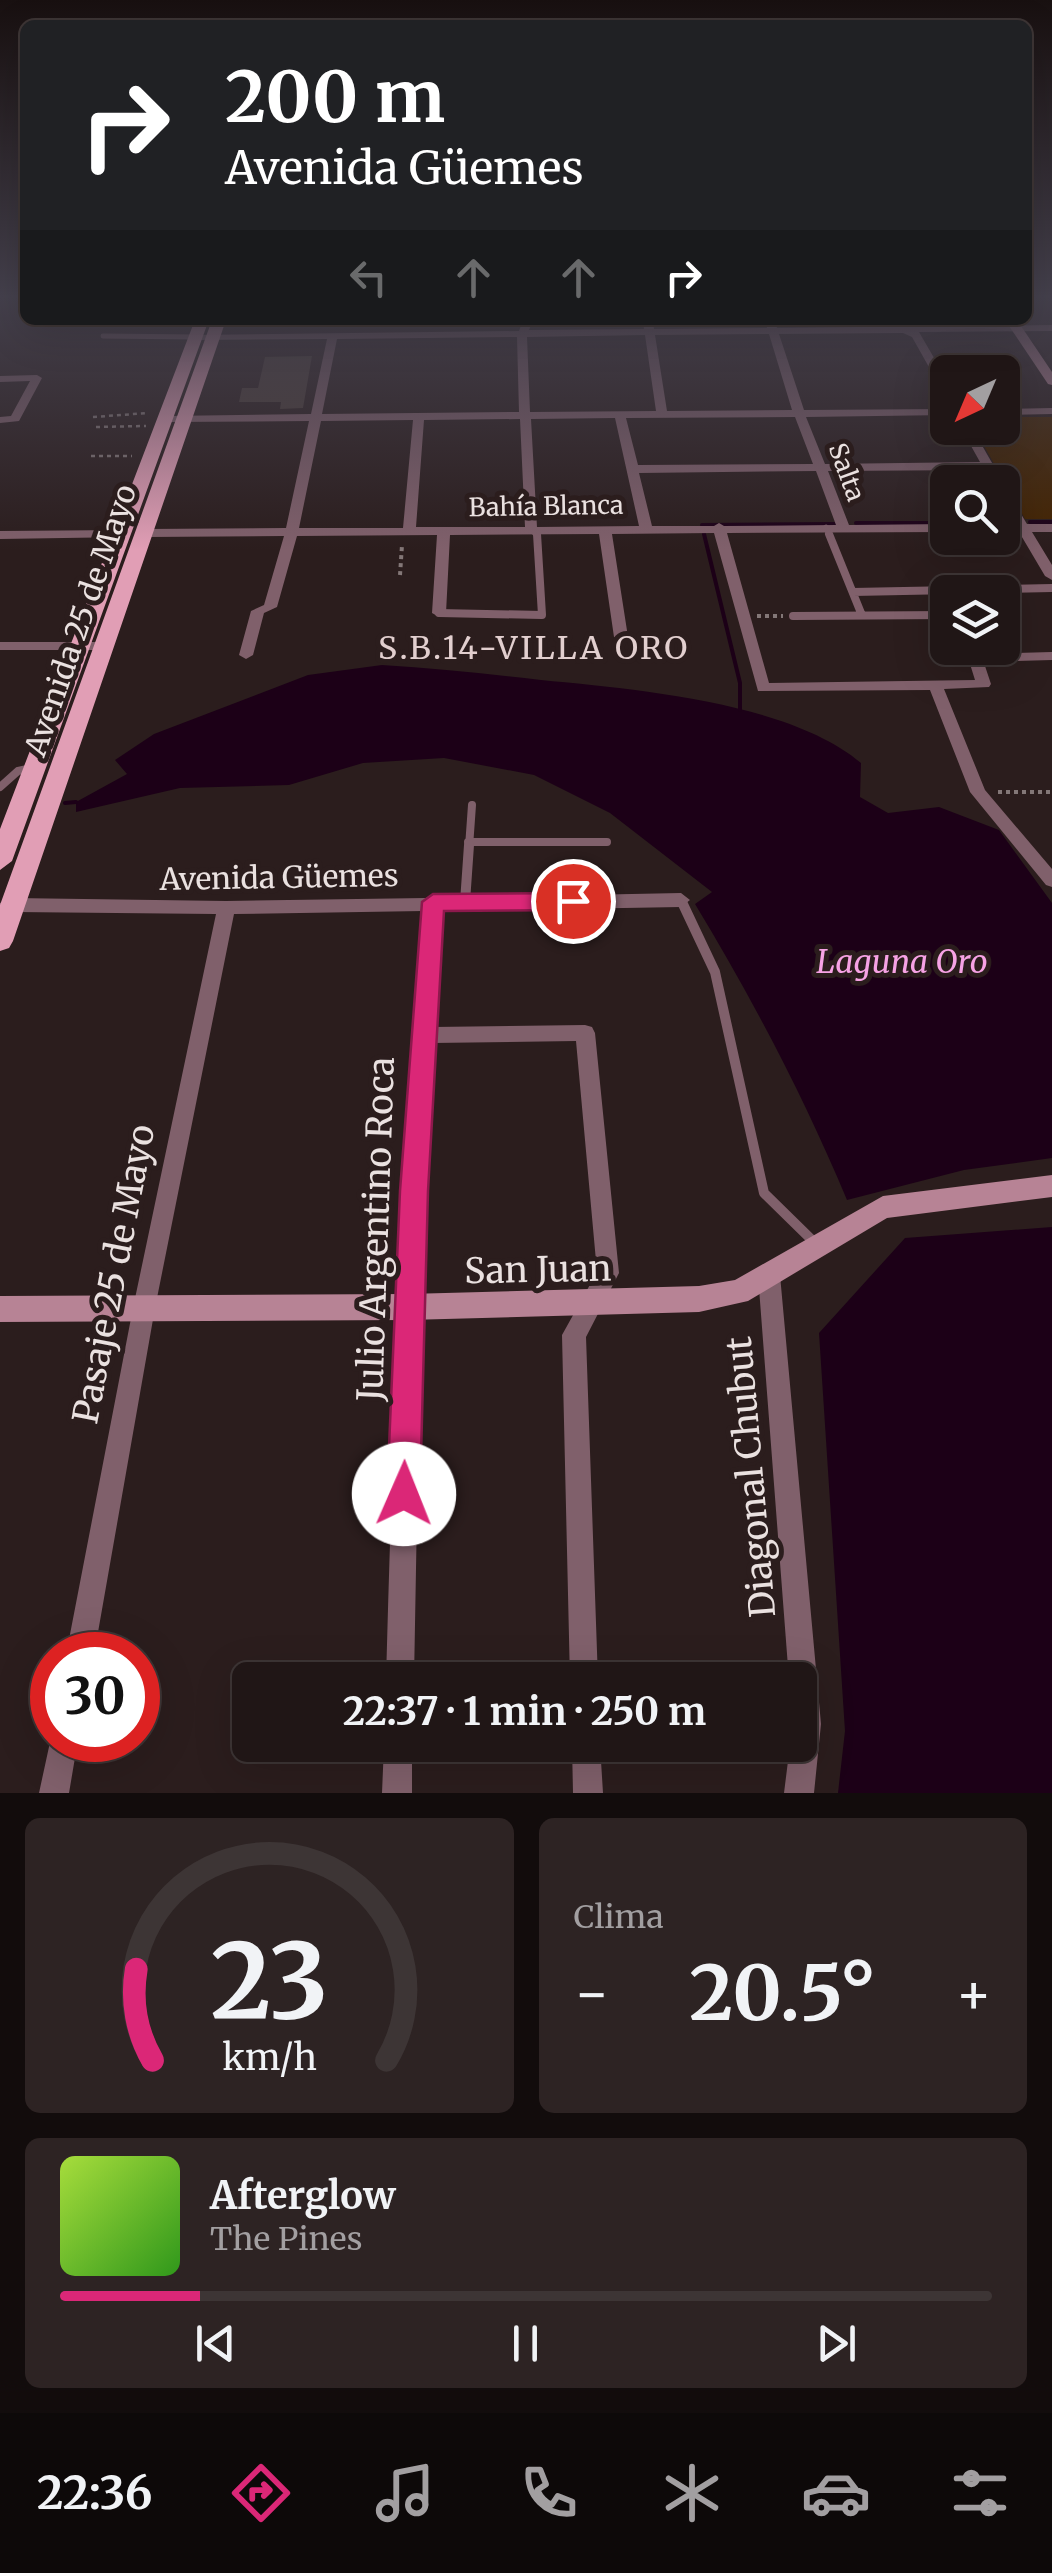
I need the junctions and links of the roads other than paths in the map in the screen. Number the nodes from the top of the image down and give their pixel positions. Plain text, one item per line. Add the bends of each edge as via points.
1 (34, 383) edge
2 (185, 383) edge
3 (324, 383) edge
4 (523, 383) edge
5 (657, 383) edge
6 (788, 383) edge
7 (1052, 411) edge
8 (930, 412) edge
9 (1020, 412) edge
10 (798, 413) junction
11 (662, 414) junction
12 (620, 415) junction
13 (524, 416) junction
14 (317, 418) junction
15 (419, 418) junction
16 (170, 419) junction
17 (0, 420) edge
18 (821, 466) junction
19 (930, 466) edge
20 (632, 469) junction
21 (1020, 523) edge
22 (719, 527) junction
23 (826, 527) junction
24 (531, 528) junction
25 (605, 528) junction
26 (646, 528) junction
27 (844, 528) junction
28 (930, 528) edge
29 (1023, 528) junction
30 (1052, 528) edge
31 (409, 530) junction
32 (444, 530) junction
33 (292, 531) junction
34 (146, 532) junction
35 (123, 534) junction
36 (0, 536) edge
37 (1052, 576) edge
38 (1052, 588) edge
39 (1020, 590) edge
40 (853, 592) junction
41 (930, 593) edge
42 (439, 613) joint
43 (861, 613) junction
44 (930, 615) edge
45 (793, 616) road end
46 (621, 636) dead end
47 (81, 645) junction
48 (0, 646) edge
49 (106, 646) junction
50 (246, 655) dead end
51 (1020, 655) edge
52 (1052, 656) edge
53 (978, 665) edge
54 (936, 687) junction
55 (34, 768) junction
56 (0, 787) edge
57 (472, 805) dead end
58 (468, 842) junction
59 (606, 842) dead end
60 (0, 861) edge
61 (1052, 881) edge
62 (681, 900) joint
63 (433, 902) junction
64 (465, 902) junction
65 (7, 908) edge
66 (226, 908) junction
67 (0, 940) edge
68 (422, 1035) junction
69 (1052, 1186) edge
70 (818, 1246) junction
71 (769, 1275) junction
72 (592, 1304) junction
73 (408, 1307) junction
74 (144, 1308) junction
75 (0, 1310) edge
76 (84, 1632) edge
77 (400, 1662) edge
78 (583, 1662) edge
79 (60, 1762) edge
80 (398, 1762) edge
81 (587, 1762) edge
82 (54, 1793) edge
83 (397, 1793) edge
84 (588, 1793) edge
85 (799, 1793) edge

1 - 17 street via 15,419
2 - 16 main road, Avenida 25 de Mayo
3 - 14 street
4 - 13 street
5 - 11 street
6 - 10 street, Salta
7 - 9 street
8 - 10 street
10 - 11 street
10 - 18 street, Salta
11 - 12 street
12 - 13 street
12 - 20 street
13 - 15 street
13 - 24 street
14 - 15 street
14 - 16 street
14 - 33 street
15 - 31 street
16 - 34 main road, Avenida 25 de Mayo
16 - 35 main road, Avenida 25 de Mayo
18 - 19 street
18 - 20 street
18 - 27 street, Salta
20 - 26 street
21 - 29 street
22 - 23 street, Bahía Blanca
22 - 26 street, Bahía Blanca
22 - 54 street via 764,688
23 - 27 street, Bahía Blanca
23 - 40 lane
24 - 25 street, Bahía Blanca
24 - 32 street, Bahía Blanca
24 - 42 lane via 538,535 542,615
25 - 26 street, Bahía Blanca
25 - 46 street
27 - 28 street, Bahía Blanca
29 - 30 street
29 - 37 street
31 - 32 street, Bahía Blanca
31 - 33 street, Bahía Blanca
32 - 42 street
33 - 34 street, Bahía Blanca
33 - 50 street via 270,606 258,612
34 - 49 main road, Avenida 25 de Mayo
35 - 36 street
35 - 47 main road, Avenida 25 de Mayo
38 - 39 lane
40 - 41 lane
40 - 43 lane
43 - 44 lane
43 - 45 lane
47 - 48 street
47 - 49 street
47 - 55 main road, Avenida 25 de Mayo
49 - 65 main road, Avenida 25 de Mayo
51 - 52 lane
53 - 54 street via 984,684
54 - 61 street via 978,792
55 - 56 lane via 18,771
55 - 60 main road, Avenida 25 de Mayo
57 - 58 lane
58 - 59 lane
58 - 64 lane
62 - 64 street, Avenida Güemes
62 - 70 lane via 715,972 764,1194
63 - 64 street, Avenida Güemes
63 - 66 street, Avenida Güemes
63 - 68 street, Julio Argentino Roca
65 - 66 street, Avenida Güemes
65 - 67 main road, Avenida 25 de Mayo
66 - 74 street, Pasaje 25 de Mayo
68 - 72 street via 585,1033 608,1273
68 - 73 street, Julio Argentino Roca
69 - 70 street, San Juan via 883,1207
70 - 71 street, San Juan
71 - 72 street, San Juan via 739,1292 699,1300
71 - 85 street, Diagonal Chubut via 807,1724
72 - 73 street, San Juan
72 - 78 street via 574,1335
73 - 74 street, San Juan
73 - 77 street, Julio Argentino Roca
74 - 75 street, San Juan
74 - 76 street, Pasaje 25 de Mayo
79 - 82 street
80 - 83 street
81 - 84 street

